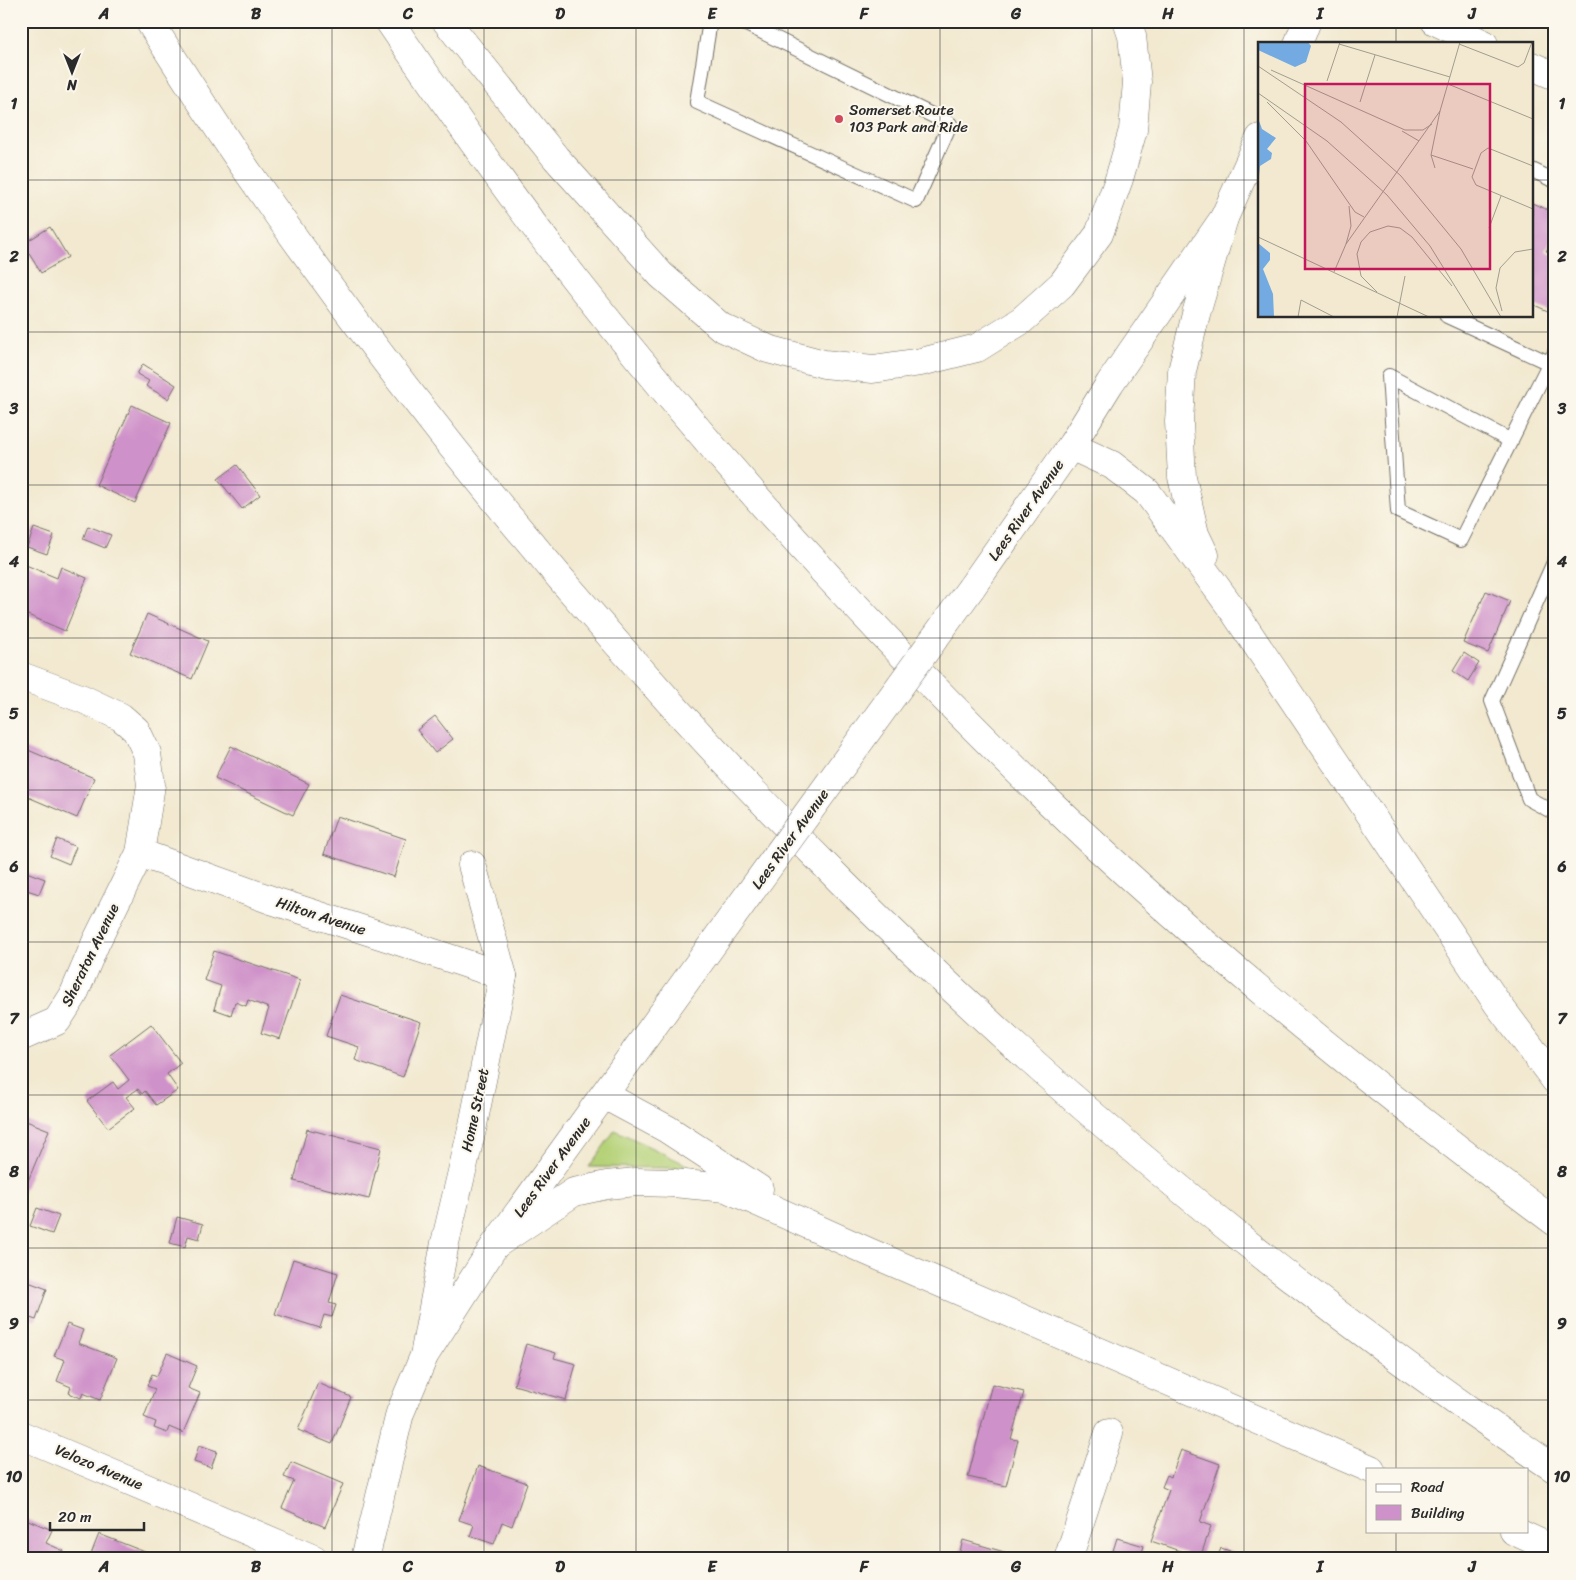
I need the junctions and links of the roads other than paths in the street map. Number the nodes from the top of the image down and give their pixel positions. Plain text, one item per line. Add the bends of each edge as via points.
1 (149, 21) edge
2 (388, 21) edge
3 (446, 21) edge
4 (710, 21) edge
5 (740, 21) edge
6 (1127, 21) edge
7 (1307, 21) edge
8 (1435, 21) edge
9 (1299, 42) edge
10 (1480, 42) edge
11 (1534, 67) edge
12 (1555, 76) edge
13 (1258, 142) edge
14 (1534, 171) edge
15 (1555, 181) edge
16 (1224, 218) junction
17 (1452, 318) edge
18 (1552, 358) edge
19 (1511, 441) junction
20 (1071, 446) junction
21 (1555, 560) edge
22 (1233, 610) junction
23 (21, 676) edge
24 (1555, 813) edge
25 (140, 853) junction
26 (472, 865) dead end
27 (503, 976) junction
28 (21, 1037) edge
29 (1555, 1080) edge
30 (604, 1095) junction
31 (1555, 1222) edge
32 (495, 1245) junction
33 (869, 1252) junction
34 (424, 1356) junction
35 (1109, 1433) dead end
36 (21, 1435) edge
37 (1368, 1468) edge
38 (1555, 1469) edge
39 (1516, 1532) edge
40 (1555, 1550) edge
41 (314, 1559) edge
42 (365, 1559) edge
43 (1068, 1559) edge

1 - 38 main road via 314,266 449,443 602,626 757,796 921,958 1106,1125 1358,1328
2 - 31 main road via 513,198 583,290 729,466 882,634 1044,796 1212,950 1388,1095
3 - 6 main road via 556,158 654,268 721,327 768,349 824,364 873,369 921,362 978,348 1022,320 1062,284 1100,234 1133,130 1137,82 1132,36
4 - 5 lane via 697,102 916,201 950,124
7 - 9 main road
8 - 10 main road
11 - 12 main road
13 - 16 main road, Lees River Avenue
14 - 15 lane
16 - 20 main road, Lees River Avenue via 1110,383
16 - 22 main road via 1182,371 1179,422 1182,477 1194,534
17 - 18 lane
18 - 19 lane
19 - 19 lane via 1461,540 1398,510 1388,376
20 - 22 main road via 1112,464 1147,492
20 - 30 main road, Lees River Avenue, bridge
21 - 24 lane via 1492,701 1529,799
22 - 29 main road via 1497,1003
23 - 25 main road, Sheraton Avenue via 91,702 121,717 136,730 147,753 151,785
25 - 27 main road, Hilton Avenue
25 - 28 main road, Sheraton Avenue via 73,996 57,1021
26 - 27 main road, Home Street
27 - 34 main road, Home Street
30 - 32 main road, Lees River Avenue
30 - 33 main road via 667,1129 749,1183
32 - 33 main road via 574,1192 636,1182 726,1188
32 - 34 main road, Lees River Avenue
33 - 37 main road
34 - 42 main road, Lees River Avenue via 400,1413
35 - 43 main road
36 - 41 main road, Velozo Avenue
39 - 40 main road

